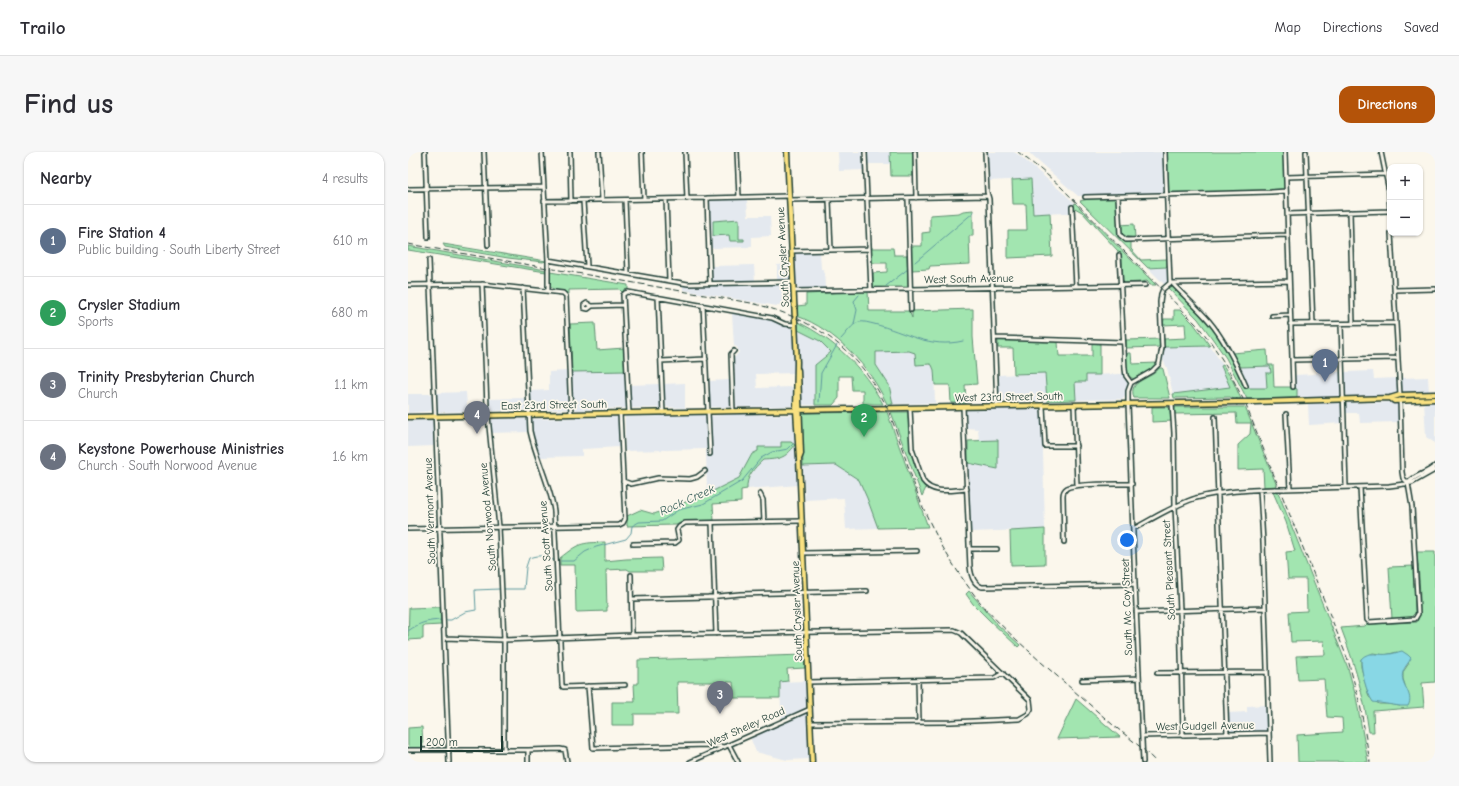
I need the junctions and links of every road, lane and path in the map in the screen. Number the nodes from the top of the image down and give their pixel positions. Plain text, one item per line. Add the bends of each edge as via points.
1 (425, 152) edge
2 (484, 152) edge
3 (542, 152) edge
4 (570, 152) edge
5 (599, 152) edge
6 (642, 152) edge
7 (685, 152) edge
8 (736, 152) edge
9 (787, 152) edge
10 (865, 152) edge
11 (915, 152) edge
12 (985, 152) edge
13 (1165, 152) edge
14 (1285, 152) edge
15 (1306, 152) edge
16 (1381, 152) edge
17 (1386, 174) junction
18 (1307, 176) junction
19 (1286, 177) junction
20 (544, 186) junction
21 (426, 188) junction
22 (485, 188) junction
23 (408, 189) edge
24 (1286, 191) junction
25 (1166, 195) junction
26 (988, 196) junction
27 (1118, 196) junction
28 (738, 197) junction
29 (1086, 197) dead end
30 (707, 198) junction
31 (789, 198) junction
32 (916, 198) junction
33 (644, 199) junction
34 (666, 199) junction
35 (687, 199) junction
36 (867, 199) junction
37 (908, 199) junction
38 (602, 200) junction
39 (625, 200) junction
40 (829, 200) junction
41 (1389, 200) edge
42 (544, 201) junction
43 (571, 201) junction
44 (583, 201) junction
45 (1072, 207) dead end
46 (1387, 210) edge
47 (1350, 212) junction
48 (1308, 213) junction
49 (1287, 214) junction
50 (1288, 235) junction
51 (1391, 236) edge
52 (428, 237) dead end
53 (1168, 239) junction
54 (488, 245) dead end
55 (869, 247) junction
56 (831, 250) junction
57 (792, 251) junction
58 (1119, 255) dead end
59 (429, 260) dead end
60 (548, 260) junction
61 (587, 266) junction
62 (628, 273) junction
63 (669, 280) junction
64 (1289, 281) junction
65 (793, 282) junction
66 (1171, 283) junction
67 (430, 284) junction
68 (482, 284) junction
69 (710, 284) junction
70 (408, 285) edge
71 (1121, 285) junction
72 (1145, 285) dead end
73 (1076, 286) junction
74 (993, 287) junction
75 (524, 288) junction
76 (1435, 288) edge
77 (871, 290) junction
78 (910, 290) junction
79 (1394, 290) junction
80 (548, 291) junction
81 (794, 291) junction
82 (658, 297) junction
83 (623, 305) junction
84 (703, 305) junction
85 (592, 306) dead end
86 (910, 310) dead end
87 (1290, 315) junction
88 (1272, 316) dead end
89 (1396, 323) junction
90 (1290, 324) junction
91 (1313, 324) junction
92 (1340, 324) junction
93 (1353, 324) junction
94 (795, 325) junction
95 (995, 338) junction
96 (1123, 342) junction
97 (734, 351) dead end
98 (1398, 358) junction
99 (706, 359) junction
100 (1341, 359) junction
101 (661, 360) junction
102 (1292, 360) junction
103 (1131, 383) junction
104 (1246, 386) dead end
105 (1293, 387) dead end
106 (1435, 394) edge
107 (1400, 398) junction
108 (1435, 399) edge
109 (1343, 400) junction
110 (1128, 404) junction
111 (1172, 404) junction
112 (1074, 405) junction
113 (997, 406) junction
114 (1042, 406) junction
115 (964, 407) junction
116 (910, 408) junction
117 (798, 410) junction
118 (733, 411) junction
119 (663, 412) junction
120 (708, 412) junction
121 (620, 413) junction
122 (629, 413) junction
123 (571, 414) junction
124 (1286, 414) dead end
125 (488, 415) junction
126 (529, 415) junction
127 (435, 416) junction
128 (408, 417) edge
129 (1215, 417) dead end
130 (1076, 446) junction
131 (710, 454) dead end
132 (1434, 469) edge
133 (705, 472) dead end
134 (623, 481) junction
135 (1408, 483) junction
136 (1132, 484) junction
137 (1078, 485) junction
138 (1346, 487) junction
139 (1360, 487) junction
140 (967, 489) junction
141 (1290, 489) junction
142 (1260, 490) junction
143 (1217, 493) junction
144 (760, 494) dead end
145 (1175, 506) junction
146 (802, 520) junction
147 (764, 522) junction
148 (712, 523) junction
149 (556, 526) junction
150 (500, 527) junction
151 (439, 528) junction
152 (408, 529) edge
153 (1133, 529) junction
154 (1064, 542) dead end
155 (632, 544) dead end
156 (997, 548) dead end
157 (970, 549) junction
158 (917, 551) dead end
159 (803, 553) junction
160 (631, 575) dead end
161 (1135, 584) junction
162 (868, 591) dead end
163 (805, 593) junction
164 (715, 596) junction
165 (632, 599) junction
166 (1265, 608) junction
167 (1222, 609) junction
168 (1180, 610) junction
169 (1136, 612) junction
170 (806, 633) junction
171 (716, 634) junction
172 (632, 635) junction
173 (444, 638) junction
174 (561, 638) junction
175 (504, 640) junction
176 (1224, 672) junction
177 (1267, 672) junction
178 (1003, 673) junction
179 (1157, 673) dead end
180 (1182, 673) junction
181 (1139, 678) junction
182 (918, 680) junction
183 (1082, 680) dead end
184 (808, 682) junction
185 (625, 685) dead end
186 (588, 686) junction
187 (810, 709) junction
188 (919, 722) junction
189 (810, 723) junction
190 (1269, 733) junction
191 (1227, 734) junction
192 (1142, 736) junction
193 (1183, 736) junction
194 (729, 745) junction
195 (725, 747) junction
196 (504, 749) junction
197 (408, 750) edge
198 (449, 750) junction
199 (528, 750) junction
200 (449, 762) edge
201 (528, 762) edge
202 (567, 762) edge
203 (690, 762) edge
204 (738, 762) edge
205 (812, 762) edge
206 (1143, 762) edge
207 (1270, 762) edge

1 - 21 street
2 - 22 street
3 - 20 street
4 - 43 street
5 - 38 street
6 - 33 street
7 - 35 street
8 - 28 street
9 - 31 main road, South Crysler Avenue
10 - 36 street
11 - 32 street
12 - 26 street
13 - 25 street
14 - 19 street
15 - 18 street
16 - 17 street
17 - 18 street
17 - 41 street
18 - 19 street
18 - 48 street
19 - 24 street
20 - 22 street
20 - 42 street
21 - 22 street
21 - 23 street
21 - 52 street
22 - 54 street
24 - 25 street
24 - 49 street
25 - 27 street
25 - 53 street
26 - 32 street
26 - 74 street
27 - 29 street
27 - 53 street via 1120,235 1126,240
28 - 30 street
28 - 31 street
30 - 35 street
30 - 69 street
31 - 40 street
31 - 57 main road, South Crysler Avenue
32 - 37 street
33 - 34 street
33 - 39 street
34 - 35 street
34 - 63 street
36 - 37 street
36 - 40 street
36 - 55 street
37 - 78 street
38 - 39 street
38 - 44 street
39 - 62 street
40 - 56 street
42 - 43 street
42 - 60 street
43 - 44 street
44 - 61 street
45 - 73 street
46 - 47 street
47 - 48 street
47 - 93 street
48 - 49 street
48 - 91 street
49 - 50 street
50 - 53 street
50 - 64 street
51 - 79 street
53 - 66 street
55 - 56 street
55 - 77 street
56 - 57 street
57 - 65 main road, South Crysler Avenue
58 - 71 street
59 - 67 street, South Vermont Avenue
60 - 61 street
60 - 80 street
61 - 62 street
62 - 63 street
63 - 69 street via 688,284
64 - 66 street
64 - 87 street
65 - 69 street
65 - 81 main road, South Crysler Avenue
66 - 103 street via 1161,294 1162,348 1159,364
66 - 104 street via 1209,321 1229,349
67 - 68 street
67 - 70 street
67 - 127 street, South Vermont Avenue
68 - 75 street
68 - 125 street, South Norwood Avenue
71 - 72 street, West South Avenue
71 - 73 street, West South Avenue
71 - 96 street
73 - 74 street, West South Avenue
74 - 78 street, West South Avenue
74 - 95 street
75 - 80 street
75 - 126 street, South Scott Avenue
76 - 79 street
77 - 78 street, West South Avenue
77 - 81 street, West South Avenue
78 - 86 street
79 - 89 street
80 - 123 street via 565,294
81 - 94 main road, South Crysler Avenue
82 - 83 street via 628,292 623,295
82 - 84 street
82 - 101 street
83 - 85 street
83 - 122 street
84 - 94 street
84 - 99 street
87 - 88 street
87 - 90 street
89 - 93 street
89 - 98 street
90 - 91 street
90 - 102 street
91 - 92 street
92 - 93 street
92 - 100 street
94 - 117 main road, South Crysler Avenue
95 - 96 street
95 - 113 street
96 - 103 street via 1126,376
97 - 118 street via 731,354
98 - 100 street
98 - 107 street
99 - 101 street
99 - 120 street
100 - 102 street
100 - 109 street
101 - 119 street
102 - 105 street
103 - 110 street
106 - 107 main road
107 - 108 main road
107 - 109 main road, West 23rd Street South
107 - 135 street via 1402,472
109 - 111 main road, West 23rd Street South, bridge
109 - 138 street
110 - 111 main road, West 23rd Street South
110 - 112 main road, West 23rd Street South
110 - 136 street, South Mc Coy Street
111 - 145 street, South Pleasant Street
112 - 114 main road, West 23rd Street South
112 - 130 street
113 - 114 main road, West 23rd Street South
113 - 115 main road, West 23rd Street South
114 - 130 street via 1044,446
115 - 116 main road, West 23rd Street South
115 - 140 street
116 - 117 main road, West 23rd Street South
116 - 140 street via 912,450 923,482 935,490
117 - 118 main road, West 23rd Street South
117 - 146 main road, South Crysler Avenue
118 - 120 main road, West 23rd Street South
119 - 120 main road, West 23rd Street South
119 - 122 main road, West 23rd Street South
120 - 131 street
121 - 122 main road, East 23rd Street South
121 - 123 main road, East 23rd Street South
121 - 134 street
123 - 126 main road, East 23rd Street South
124 - 141 street
125 - 126 main road, East 23rd Street South
125 - 127 main road, East 23rd Street South
125 - 150 street, South Norwood Avenue
126 - 149 street, South Scott Avenue via 533,443 552,497
127 - 128 main road, East 23rd Street South
127 - 151 street, South Vermont Avenue
129 - 143 street
130 - 137 street
132 - 135 street
133 - 134 street via 690,479 658,478 631,484
134 - 149 street via 623,523
135 - 139 street
135 - 139 street via 1412,507 1418,614 1412,620 1367,622
136 - 137 street
136 - 153 street, South Mc Coy Street
137 - 154 street via 1068,488 1063,493
138 - 139 street
138 - 141 street
140 - 157 street
141 - 142 street, bridge
142 - 143 street
142 - 166 street
143 - 145 street
143 - 167 street
144 - 147 street via 763,500
145 - 153 street
145 - 168 street, South Pleasant Street
146 - 147 street
146 - 159 main road, South Crysler Avenue
147 - 148 street
148 - 155 street via 680,525 677,530 679,540 675,544
148 - 164 street
149 - 150 street
149 - 174 street, South Scott Avenue
150 - 151 street
150 - 175 street, South Norwood Avenue
151 - 152 street
151 - 173 street, South Vermont Avenue
153 - 161 street, South Mc Coy Street
156 - 157 street
157 - 161 street via 971,574 980,586
158 - 159 street
159 - 163 main road, South Crysler Avenue
160 - 165 street
161 - 169 street, South Mc Coy Street
162 - 163 street
163 - 164 street
163 - 170 main road, South Crysler Avenue
164 - 165 street
164 - 171 street
165 - 172 street
166 - 167 street
166 - 177 street
167 - 168 street
167 - 176 street
168 - 169 street
168 - 180 street, South Pleasant Street
169 - 181 street, South Mc Coy Street
170 - 171 street
170 - 178 street via 955,630 962,633
170 - 184 main road, South Crysler Avenue
171 - 172 street
172 - 174 street
173 - 175 street
173 - 198 street, South Vermont Avenue
174 - 175 street
174 - 186 street, South Scott Avenue via 562,686
175 - 196 street, South Norwood Avenue
176 - 177 street
176 - 180 street
176 - 191 street
177 - 190 street
178 - 182 street via 994,678
178 - 188 street via 1030,700 1031,709 1024,717
179 - 180 street
180 - 193 street, South Pleasant Street
181 - 183 street
181 - 192 street, South Mc Coy Street
182 - 184 street
182 - 188 street
184 - 187 main road, South Crysler Avenue
185 - 186 street
186 - 195 street via 592,747
187 - 189 main road, South Crysler Avenue
187 - 194 street, West Sheley Road
188 - 189 street
189 - 205 main road, South Crysler Avenue
190 - 191 street, West Gudgell Avenue
190 - 207 street
191 - 193 street, West Gudgell Avenue
192 - 193 street, West Gudgell Avenue
192 - 206 street, South Mc Coy Street
194 - 195 street, West Sheley Road
194 - 204 street
195 - 203 street, West Sheley Road
196 - 198 street
196 - 199 street
197 - 198 street
198 - 200 street, South Vermont Avenue
199 - 201 street
199 - 202 street via 565,750

